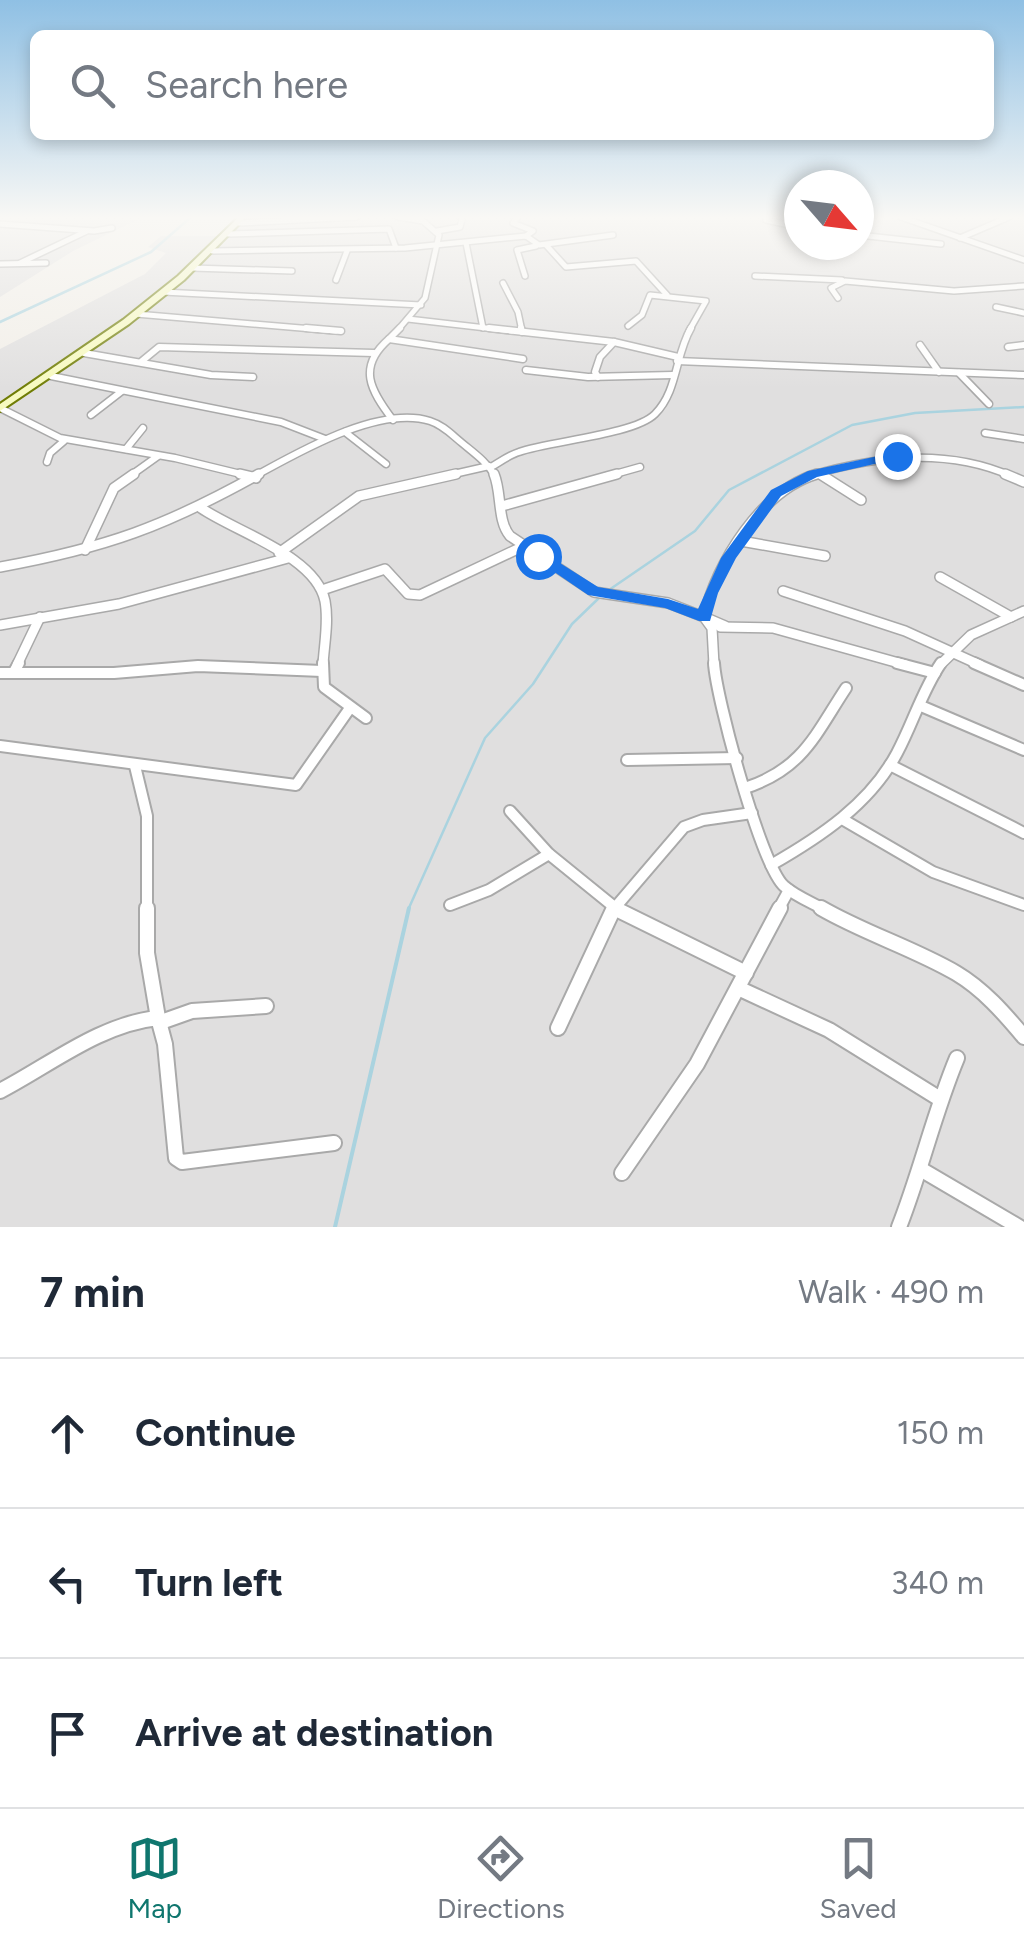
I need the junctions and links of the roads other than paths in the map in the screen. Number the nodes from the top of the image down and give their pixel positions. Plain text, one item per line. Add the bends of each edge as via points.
1 (184, 274) edge
2 (338, 274) edge
3 (428, 274) edge
4 (473, 274) edge
5 (648, 274) edge
6 (791, 274) edge
7 (798, 274) edge
8 (755, 276) dead end
9 (336, 280) dead end
10 (844, 281) junction
11 (503, 283) dead end
12 (1024, 286) edge
13 (163, 292) junction
14 (668, 296) junction
15 (838, 298) dead end
16 (422, 304) junction
17 (996, 308) dead end
18 (1024, 313) edge
19 (136, 314) junction
20 (408, 320) junction
21 (628, 326) dead end
22 (484, 328) junction
23 (340, 331) dead end
24 (522, 332) junction
25 (390, 338) junction
26 (614, 342) junction
27 (920, 345) dead end
28 (1024, 345) edge
29 (1008, 347) dead end
30 (84, 353) junction
31 (374, 353) junction
32 (524, 358) dead end
33 (677, 359) junction
34 (142, 361) junction
35 (526, 370) dead end
36 (940, 372) junction
37 (959, 373) junction
38 (1024, 375) edge
39 (51, 376) junction
40 (672, 376) junction
41 (253, 377) dead end
42 (598, 377) junction
43 (122, 391) junction
44 (990, 404) dead end
45 (0, 408) edge
46 (91, 415) dead end
47 (393, 420) junction
48 (142, 428) dead end
49 (345, 432) junction
50 (984, 434) dead end
51 (325, 439) junction
52 (1024, 439) edge
53 (64, 441) junction
54 (126, 449) junction
55 (158, 456) junction
56 (47, 462) dead end
57 (386, 464) dead end
58 (490, 466) junction
59 (640, 466) dead end
60 (819, 473) junction
61 (256, 478) junction
62 (1024, 482) edge
63 (861, 500) dead end
64 (502, 506) junction
65 (201, 508) junction
66 (741, 541) junction
67 (524, 546) junction
68 (85, 550) junction
69 (284, 555) junction
70 (825, 556) dead end
71 (0, 566) edge
72 (940, 578) dead end
73 (322, 590) junction
74 (782, 591) dead end
75 (1024, 611) edge
76 (40, 617) junction
77 (1011, 617) junction
78 (714, 624) junction
79 (0, 625) edge
80 (952, 649) junction
81 (322, 671) junction
82 (5, 673) edge
83 (935, 673) junction
84 (1024, 685) edge
85 (846, 688) dead end
86 (921, 706) junction
87 (350, 708) junction
88 (366, 718) dead end
89 (0, 746) edge
90 (1024, 750) edge
91 (737, 758) junction
92 (627, 760) dead end
93 (135, 766) junction
94 (890, 766) junction
95 (745, 788) junction
96 (510, 811) dead end
97 (752, 813) junction
98 (842, 819) junction
99 (1024, 833) edge
100 (549, 854) junction
101 (771, 865) junction
102 (789, 890) junction
103 (450, 905) dead end
104 (1024, 906) edge
105 (614, 908) junction
106 (746, 973) junction
107 (738, 988) junction
108 (266, 1006) dead end
109 (160, 1020) junction
110 (558, 1028) dead end
111 (1024, 1037) edge
112 (957, 1058) dead end
113 (0, 1091) edge
114 (940, 1098) junction
115 (334, 1143) dead end
116 (922, 1170) junction
117 (622, 1173) dead end
118 (899, 1227) edge
119 (1019, 1227) edge

1 - 13 street
2 - 9 street
3 - 16 street
4 - 22 street
5 - 14 street
6 - 8 street
7 - 10 street
10 - 12 street via 954,291
10 - 15 street via 832,288
11 - 24 street
13 - 16 street
13 - 19 street
14 - 21 street via 648,296 642,315
14 - 33 street via 706,300
16 - 20 street
17 - 18 street
19 - 23 street
19 - 30 street
20 - 22 street
20 - 25 street
22 - 24 street
24 - 26 street
25 - 31 street
25 - 32 street
26 - 33 street
26 - 42 street via 600,357
27 - 36 street
28 - 29 street
30 - 34 street
30 - 39 street
31 - 34 street via 168,347
31 - 47 street via 368,370
33 - 36 street
33 - 40 street
34 - 41 street
35 - 42 street
36 - 37 street
37 - 38 street
37 - 44 street
39 - 43 street
39 - 45 street
40 - 42 street
40 - 58 street via 670,394 649,419 518,452
43 - 46 street
43 - 51 street via 281,422
45 - 53 street
47 - 49 street
47 - 58 street via 432,422
48 - 54 street
49 - 51 street
49 - 57 street
50 - 52 street
51 - 61 street
53 - 54 street
53 - 56 street
54 - 55 street
55 - 61 street
55 - 68 street via 114,488
58 - 64 street
58 - 69 street via 359,496 283,546
59 - 64 street
60 - 62 street via 914,455 988,468
60 - 63 street
60 - 66 street via 776,493
61 - 65 street
64 - 67 street via 504,530
65 - 68 street
65 - 69 street
66 - 70 street
66 - 78 street via 710,593
67 - 73 street via 420,595 408,594 385,569
67 - 78 street via 594,592 668,604
68 - 71 street
69 - 73 street
69 - 76 street via 119,604
72 - 77 street
73 - 81 street
74 - 80 street
75 - 77 street
76 - 79 street
76 - 82 street
77 - 80 street
78 - 83 street via 773,628
78 - 91 street via 715,680
80 - 83 street
80 - 84 street
81 - 82 street via 198,666
81 - 87 street via 324,687
83 - 86 street
85 - 95 street via 796,765
86 - 90 street
86 - 94 street
87 - 88 street
87 - 93 street via 296,784
89 - 93 street
91 - 92 street
91 - 95 street
93 - 109 street via 147,816 147,953
94 - 98 street
94 - 99 street
95 - 97 street
96 - 100 street
97 - 101 street
97 - 105 street via 684,827
98 - 101 street
98 - 104 street via 926,869
100 - 103 street
100 - 105 street
101 - 102 street
102 - 106 street
102 - 111 street via 965,979
105 - 106 street
105 - 110 street
106 - 107 street
107 - 114 street via 829,1030
107 - 117 street via 697,1064
108 - 109 street
109 - 113 street via 131,1024
109 - 115 street via 176,1158
112 - 114 street
114 - 116 street
116 - 118 street
116 - 119 street

